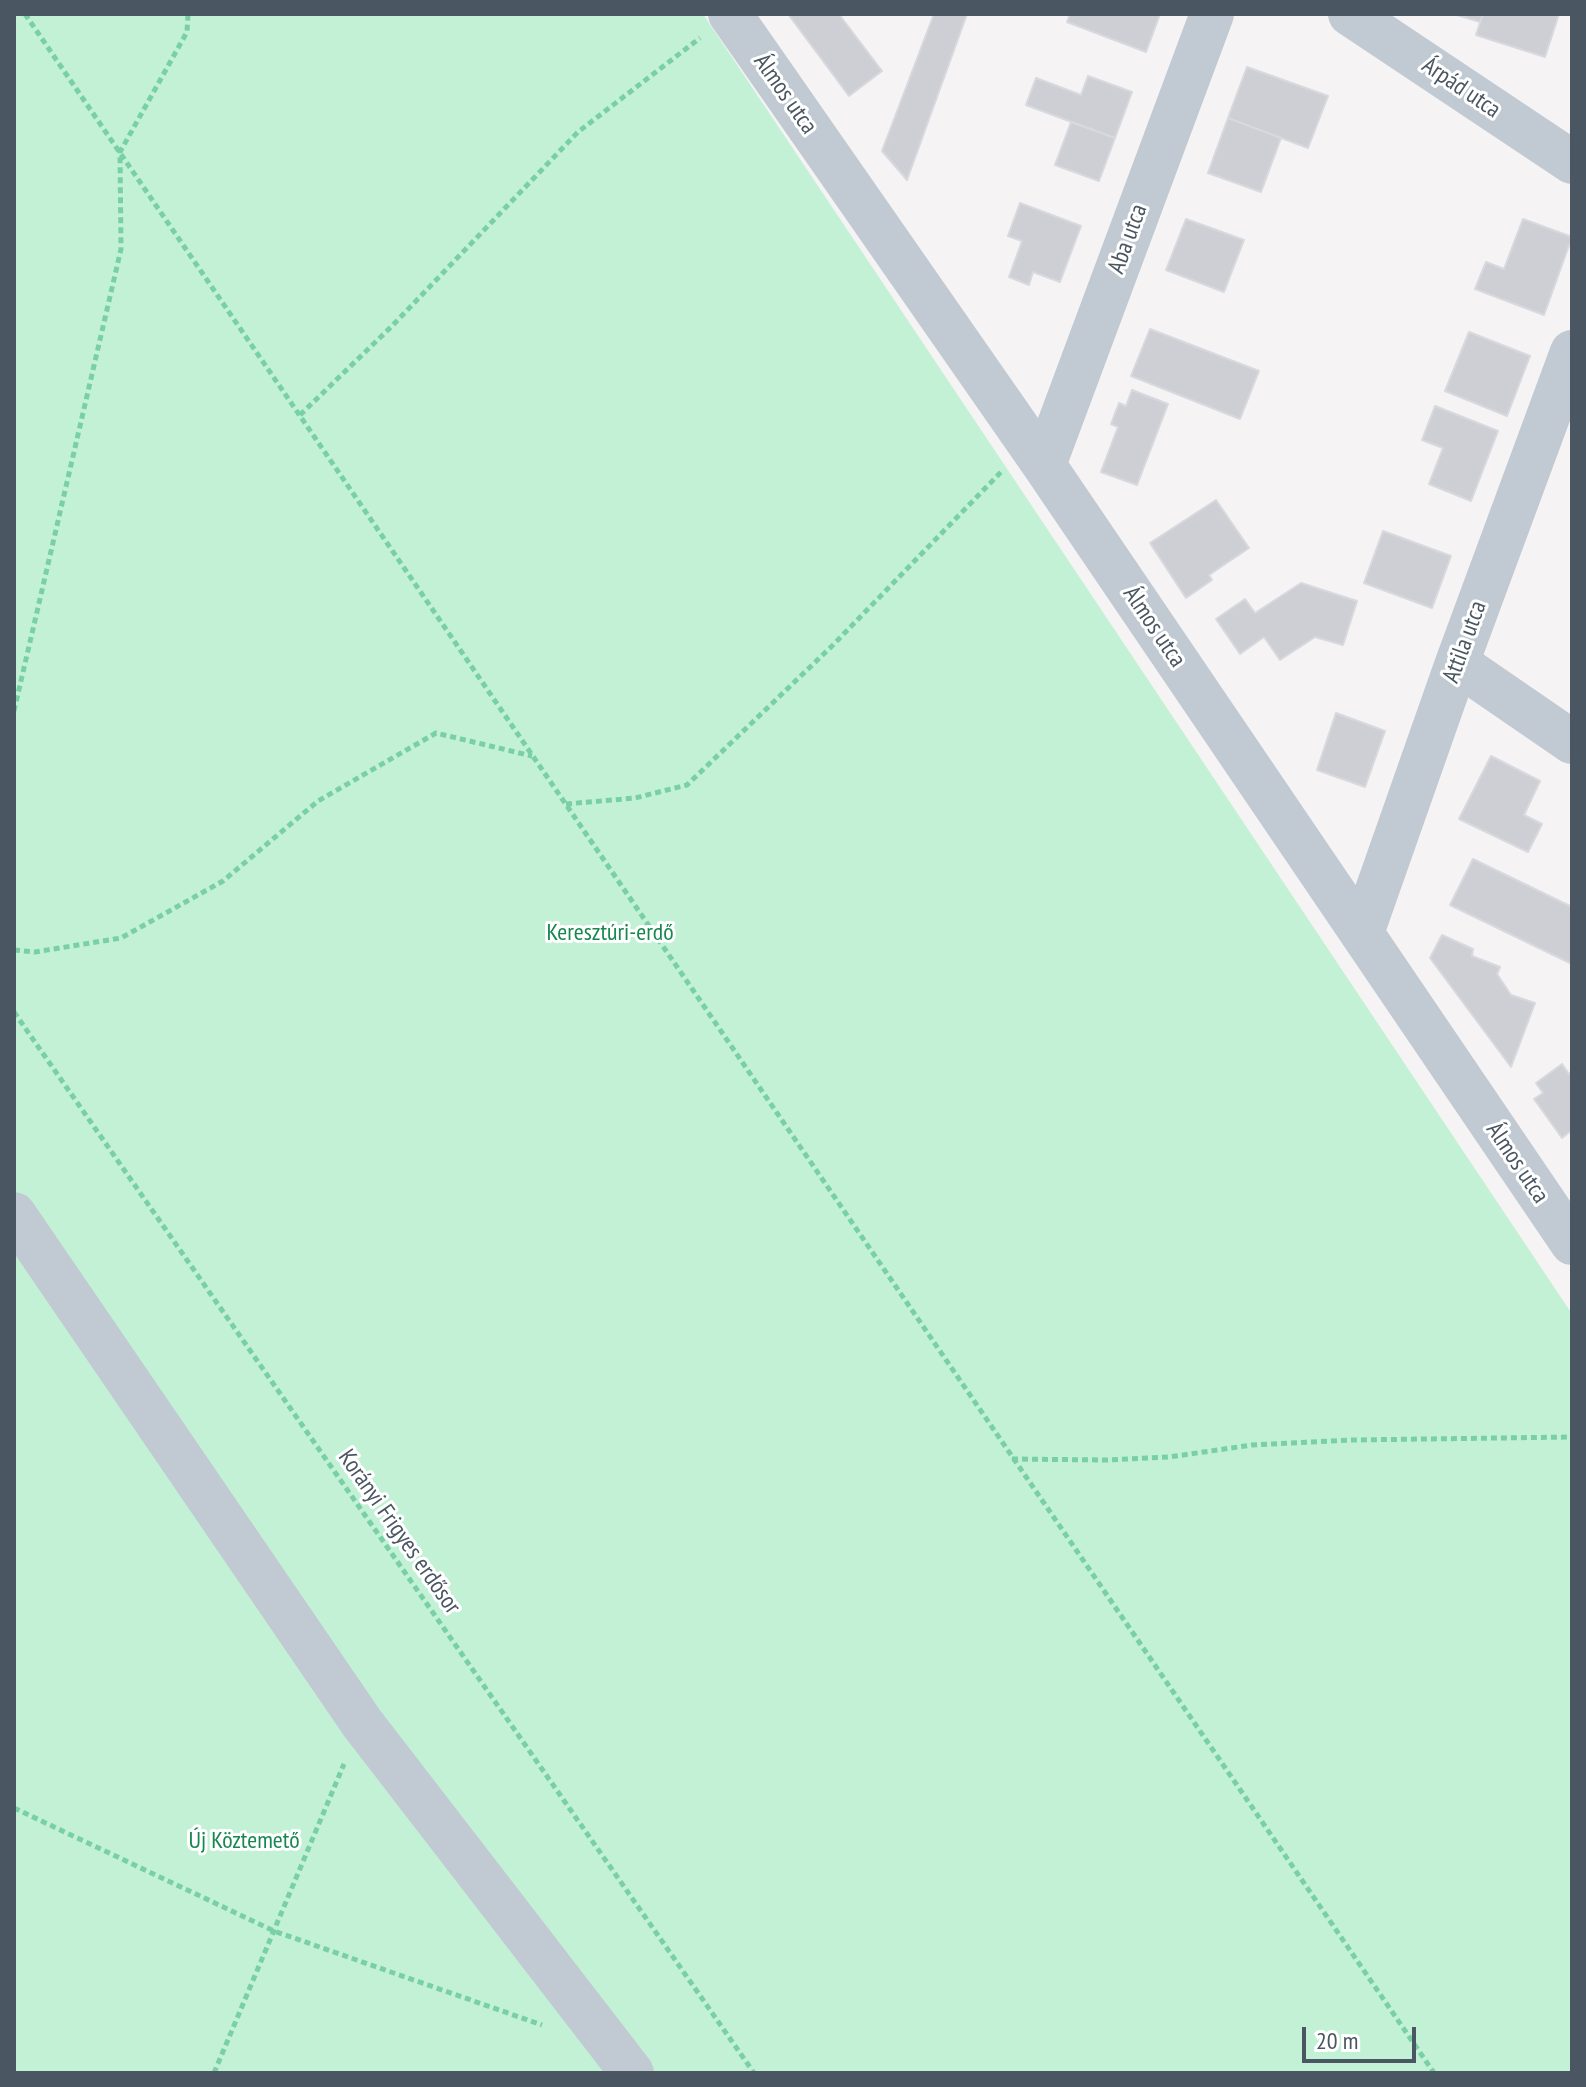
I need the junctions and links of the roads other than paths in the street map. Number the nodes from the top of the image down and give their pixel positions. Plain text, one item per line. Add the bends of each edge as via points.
1 (1212, 14) edge
2 (1350, 14) edge
3 (730, 15) edge
4 (1572, 162) edge
5 (1572, 352) edge
6 (1036, 454) junction
7 (1457, 663) junction
8 (1572, 742) edge
9 (1362, 933) junction
10 (14, 1214) edge
11 (1572, 1243) edge
12 (632, 2073) edge

1 - 6 street, Aba utca
2 - 4 street, Árpád utca
3 - 6 street, Álmos utca
5 - 7 street, Attila utca
6 - 9 street, Álmos utca
7 - 8 street
7 - 9 street, Attila utca
9 - 11 street, Álmos utca
10 - 12 street via 362,1723

